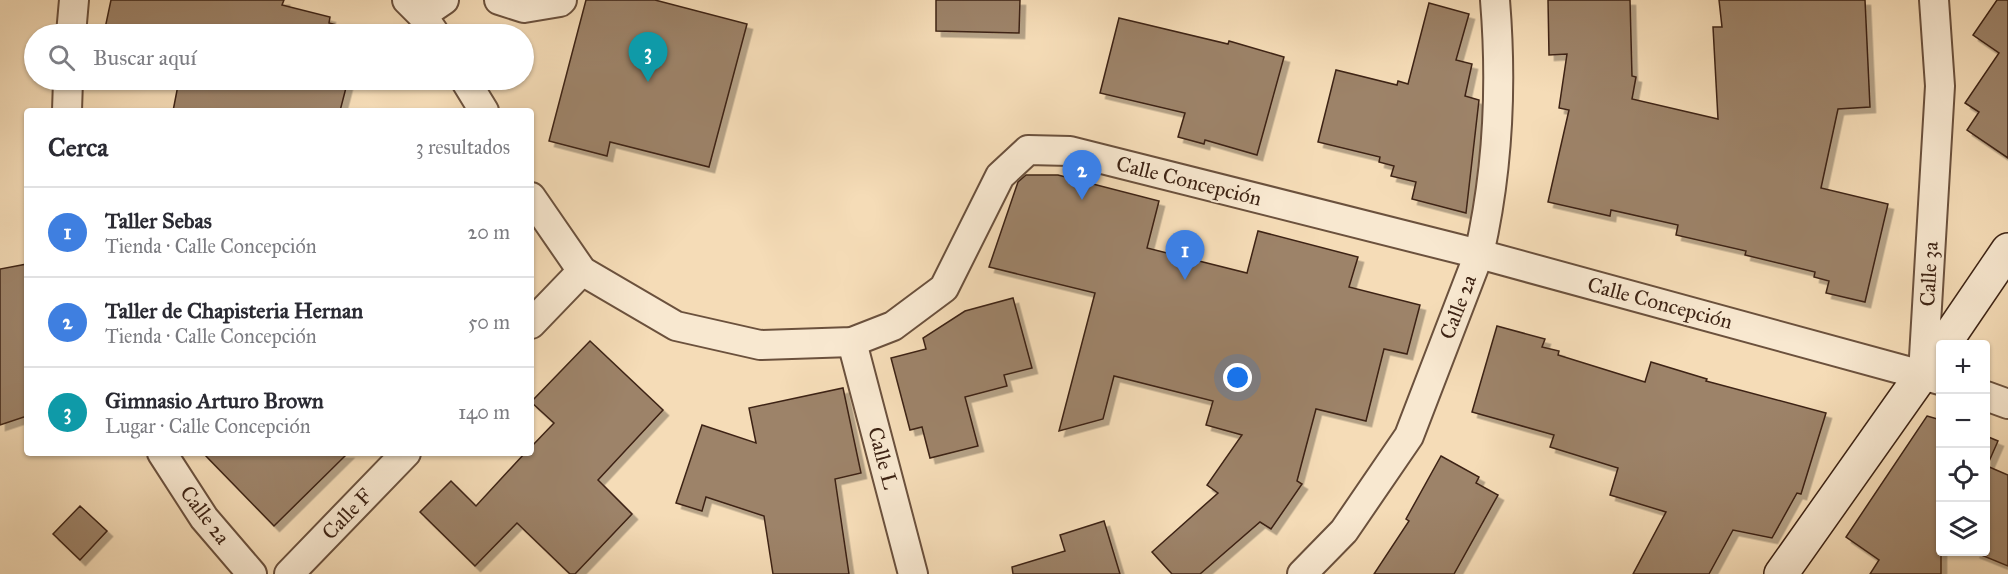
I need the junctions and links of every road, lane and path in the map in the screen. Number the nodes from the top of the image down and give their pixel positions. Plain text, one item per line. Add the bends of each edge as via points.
1 (74, 0) edge
2 (499, 0) edge
3 (562, 0) edge
4 (1496, 0) edge
5 (1934, 0) edge
6 (72, 24) edge
7 (68, 90) edge
8 (471, 90) edge
9 (67, 108) edge
10 (482, 108) edge
11 (534, 201) edge
12 (2008, 250) edge
13 (1479, 254) junction
14 (582, 271) junction
15 (534, 321) edge
16 (1947, 340) edge
17 (852, 342) junction
18 (1935, 368) edge
19 (1990, 397) edge
20 (2008, 404) edge
21 (164, 456) edge
22 (403, 456) edge
23 (252, 574) edge
24 (289, 574) edge
25 (913, 574) edge
26 (1302, 574) edge
27 (1781, 574) edge

1 - 6 street
2 - 3 street via 524,8
4 - 13 street, Calle 2a via 1498,127
5 - 18 street, Calle 3a via 1940,86
7 - 9 street
8 - 10 street
11 - 14 street, Calle Concepción
12 - 16 street
13 - 17 street, Calle Concepción via 1070,151 1028,150 1000,176 944,288 893,326
13 - 18 street, Calle Concepción
13 - 26 street, Calle 2a via 1409,435 1344,531
14 - 15 street
14 - 17 street, Calle Concepción via 676,326 760,345
17 - 25 street, Calle L
18 - 27 street
19 - 20 street
21 - 23 street, Calle 2a via 204,518
22 - 24 street, Calle F

